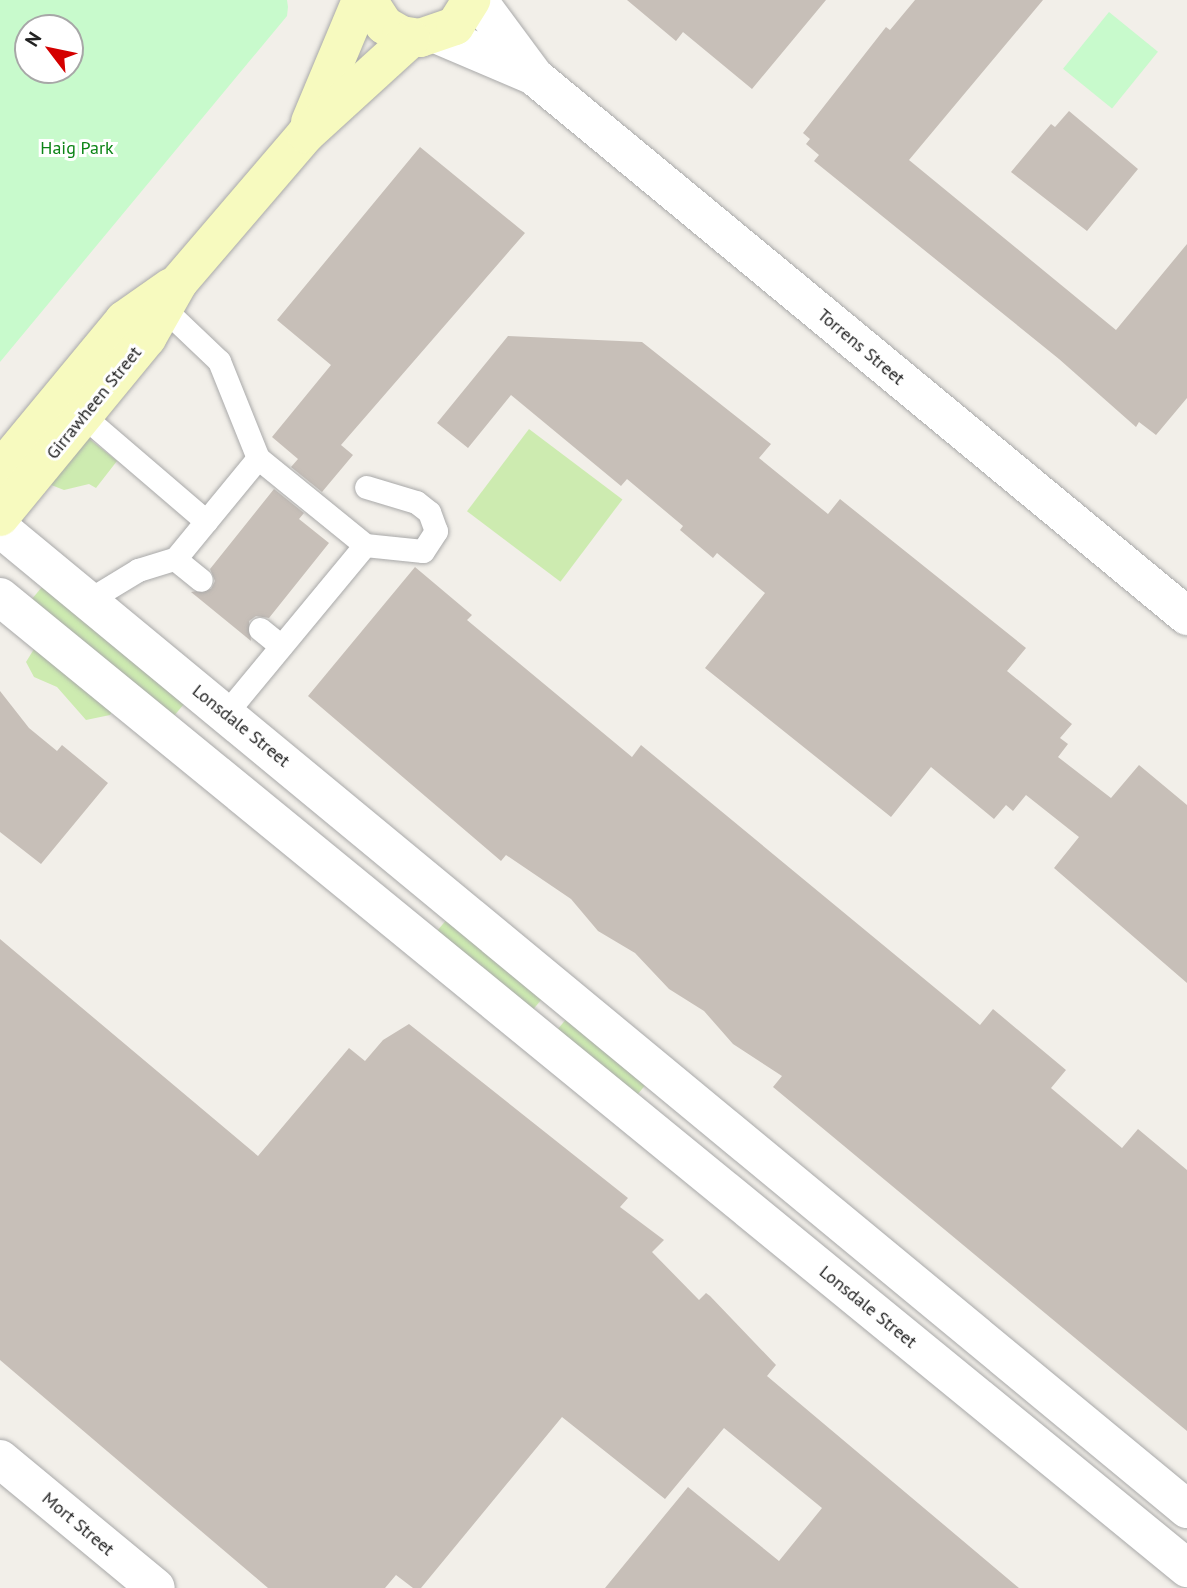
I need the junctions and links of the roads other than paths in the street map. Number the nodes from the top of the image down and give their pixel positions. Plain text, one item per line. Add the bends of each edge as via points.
1 (361, 0) edge
2 (368, 0) edge
3 (471, 0) edge
4 (478, 0) edge
5 (425, 36) junction
6 (536, 77) junction
7 (306, 134) junction
8 (165, 296) junction
9 (72, 406) junction
10 (258, 458) junction
11 (0, 470) edge
12 (366, 487) dead end
13 (0, 517) edge
14 (206, 521) junction
15 (0, 528) edge
16 (365, 545) junction
17 (175, 559) junction
18 (201, 580) dead end
19 (0, 597) edge
20 (87, 601) junction
21 (1187, 616) edge
22 (260, 629) dead end
23 (281, 646) junction
24 (226, 713) junction
25 (482, 926) junction
26 (450, 964) junction
27 (756, 1152) junction
28 (725, 1189) junction
29 (1041, 1388) junction
30 (1012, 1424) junction
31 (0, 1459) edge
32 (1187, 1509) edge
33 (1187, 1568) edge
34 (156, 1588) edge

1 - 7 street, Girrawheen Street
2 - 5 street via 384,25
3 - 5 street, Girrawheen Street via 455,26
4 - 6 street, Torrens Street
5 - 6 street, Torrens Street
5 - 7 street, Girrawheen Street
6 - 21 street, Torrens Street
7 - 8 street, Girrawheen Street
8 - 9 street, Girrawheen Street via 147,338
8 - 10 lane via 219,361
9 - 11 street, Girrawheen Street
9 - 13 street, Girrawheen Street
9 - 14 lane
10 - 14 lane
10 - 16 lane
12 - 16 lane via 423,506 434,519 436,531 423,551
14 - 17 lane
15 - 20 street, Lonsdale Street
16 - 23 lane
17 - 18 lane
17 - 20 lane via 138,570
19 - 26 street, Lonsdale Street
20 - 24 street, Lonsdale Street
22 - 23 lane
23 - 24 lane
24 - 25 street, Lonsdale Street
25 - 26 street
25 - 27 street, Lonsdale Street
26 - 28 street, Lonsdale Street
27 - 28 street
27 - 29 street, Lonsdale Street
28 - 30 street, Lonsdale Street
29 - 30 street
29 - 32 street, Lonsdale Street
30 - 33 street, Lonsdale Street
31 - 34 street, Mort Street

